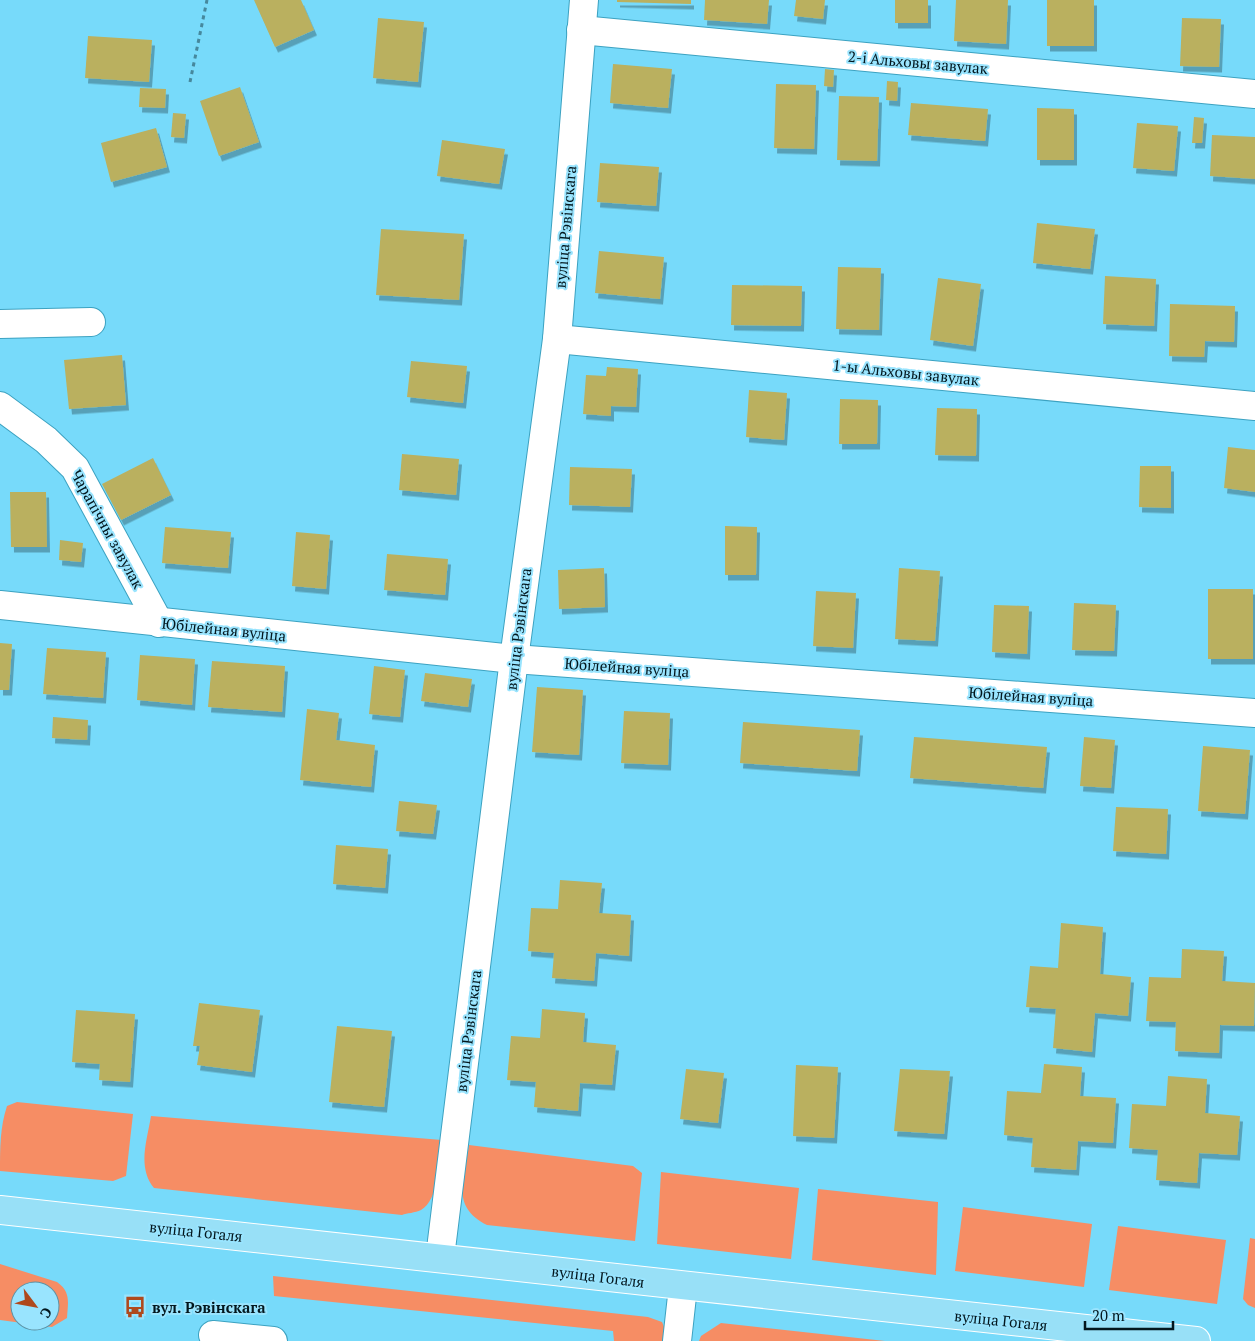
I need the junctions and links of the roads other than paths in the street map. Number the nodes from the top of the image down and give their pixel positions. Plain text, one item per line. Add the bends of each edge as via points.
1 (584, 0) edge
2 (581, 30) junction
3 (1255, 94) edge
4 (91, 322) dead end
5 (0, 324) edge
6 (557, 338) junction
7 (0, 406) edge
8 (1255, 406) edge
9 (0, 605) edge
10 (159, 622) junction
11 (514, 659) junction
12 (1255, 713) edge
13 (0, 1210) edge
14 (440, 1257) junction
15 (683, 1287) junction
16 (213, 1334) dead end
17 (273, 1341) edge
18 (677, 1341) edge
19 (1196, 1341) edge

1 - 2 street, вуліца Рэвінскага
2 - 3 street, 2-і Альховы завулак
2 - 6 street, вуліца Рэвінскага
4 - 5 street
6 - 8 street, 1-ы Альховы завулак
6 - 11 street, вуліца Рэвінскага
7 - 10 street, Чарапічны завулак via 46,440 76,468
9 - 10 street, Юбілейная вуліца
10 - 11 street, Юбілейная вуліца
11 - 12 street, Юбілейная вуліца
11 - 14 street, вуліца Рэвінскага
13 - 14 main road, вуліца Гогаля
14 - 15 main road, вуліца Гогаля
15 - 18 street
15 - 19 main road, вуліца Гогаля
16 - 17 street

